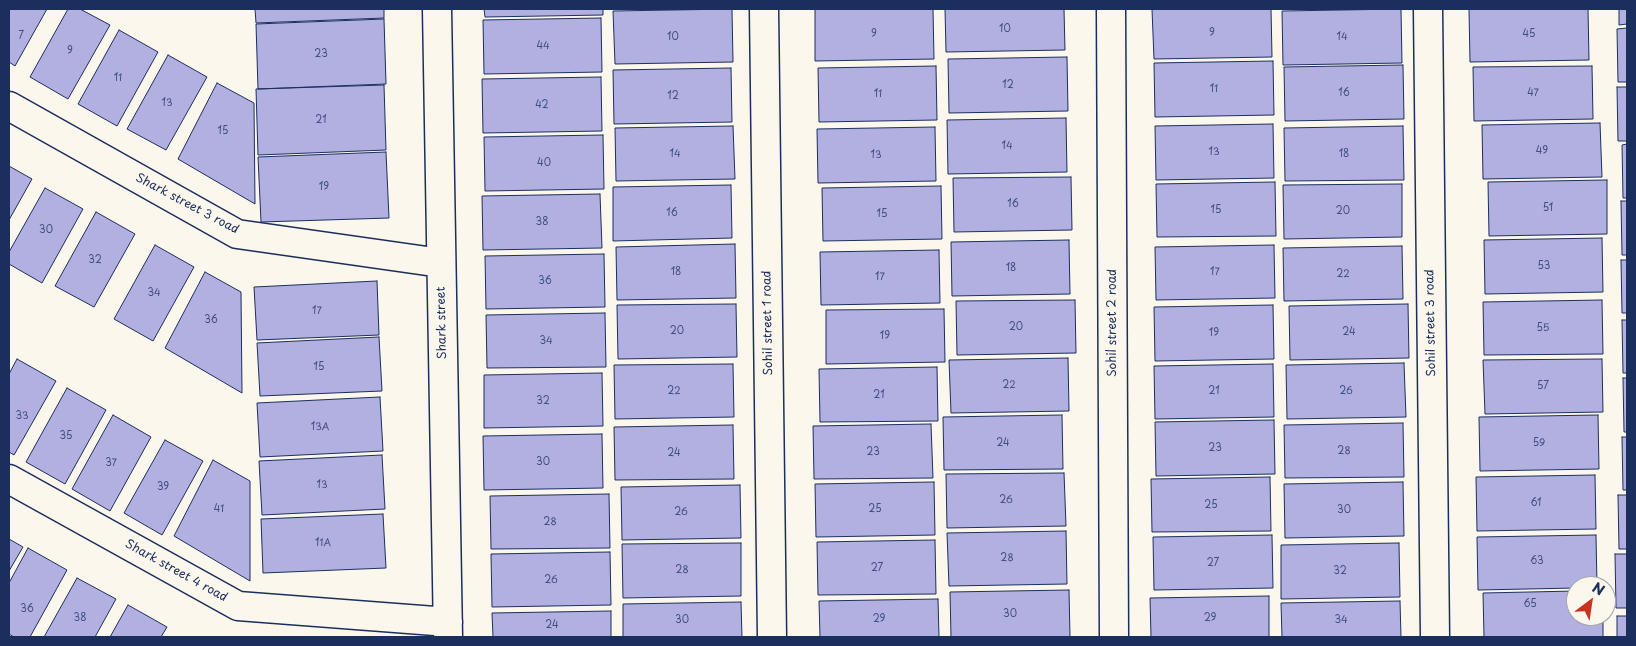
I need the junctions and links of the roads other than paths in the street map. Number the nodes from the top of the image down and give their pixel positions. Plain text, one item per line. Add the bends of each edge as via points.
1 (437, 9) edge
2 (764, 9) edge
3 (1111, 9) edge
4 (1428, 9) edge
5 (9, 106) edge
6 (441, 262) junction
7 (9, 479) edge
8 (448, 629) edge
9 (772, 637) edge
10 (1114, 637) edge
11 (1435, 637) edge

1 - 6 street, Shark street
2 - 9 street, Sohil street 1 road
3 - 10 street, Sohil street 2 road
4 - 11 street, Sohil street 3 road
5 - 6 street, Shark street 3 road via 237,234
6 - 8 street, Shark street
7 - 8 street, Shark street 4 road via 238,606

